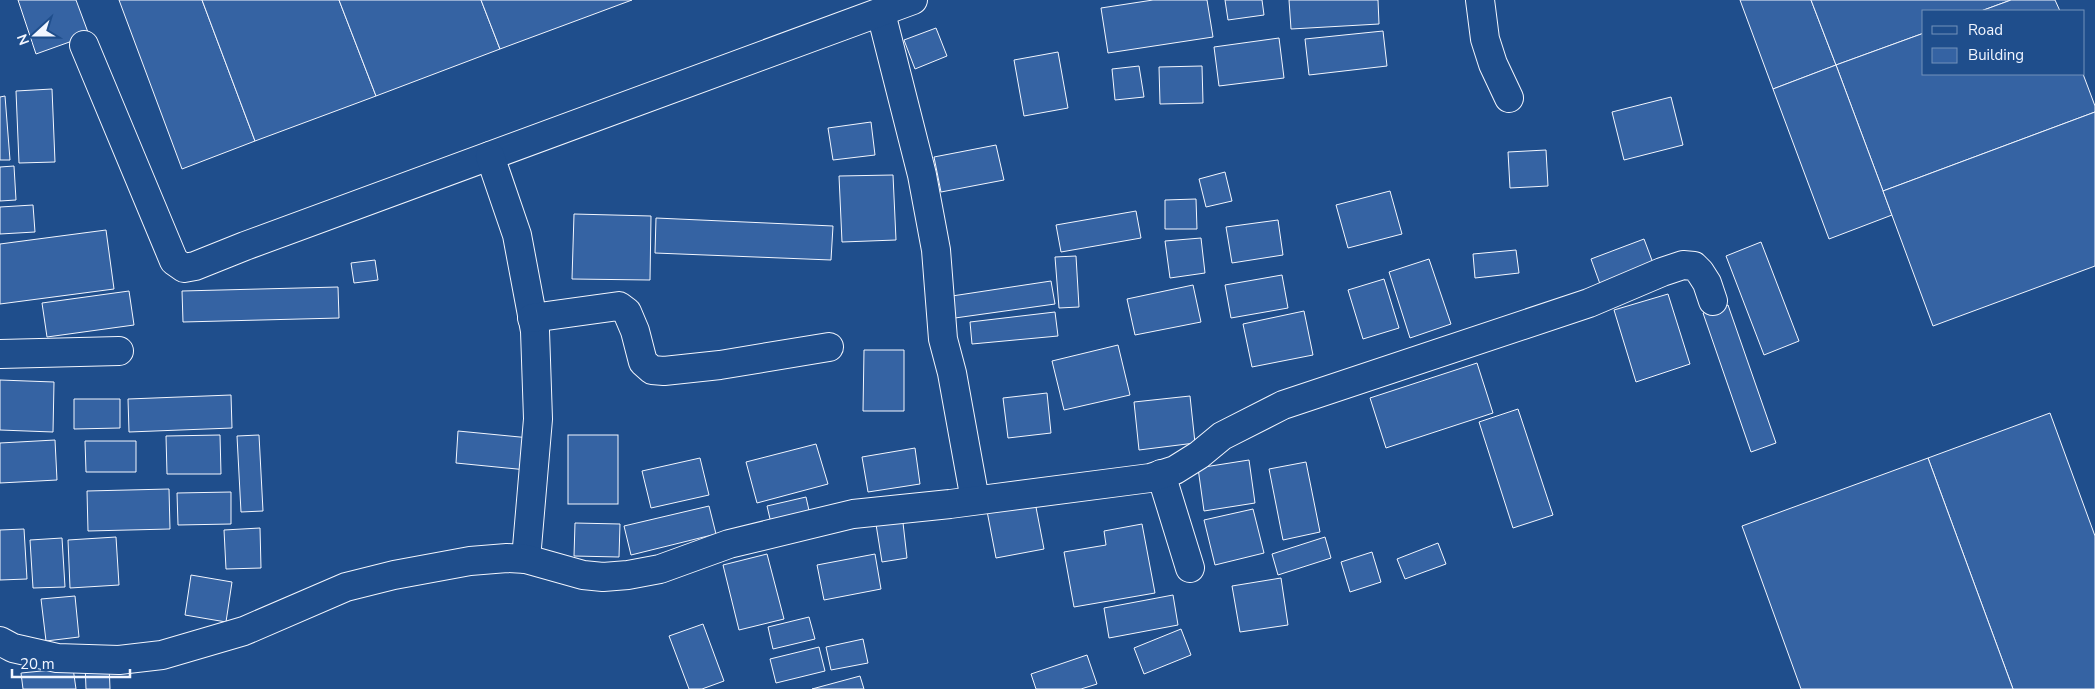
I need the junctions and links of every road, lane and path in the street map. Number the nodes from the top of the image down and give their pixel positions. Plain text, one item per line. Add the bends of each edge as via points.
1 (913, 0) edge
2 (1480, 0) edge
3 (881, 13) junction
4 (84, 45) dead end
5 (1508, 98) dead end
6 (490, 156) junction
7 (1713, 301) dead end
8 (532, 318) junction
9 (829, 347) dead end
10 (119, 351) dead end
11 (0, 354) edge
12 (1161, 474) junction
13 (975, 500) junction
14 (526, 559) junction
15 (1190, 568) dead end
16 (0, 641) edge

1 - 3 street
2 - 5 street via 1485,39
3 - 6 street
3 - 13 street via 922,175 936,250 943,339
4 - 6 street via 174,261 184,268
6 - 8 street via 516,235
7 - 12 street via 1700,272 1694,266 1683,265 1589,302 1283,405 1222,436 1175,470
8 - 9 street via 619,306 627,312 643,362 652,370 720,365
8 - 14 street via 538,419
10 - 11 street
12 - 13 street
12 - 15 street
13 - 14 street via 853,514 729,544 660,569 628,576 583,575
14 - 16 street via 470,561 346,587 244,631 162,655 119,660 57,658 13,648

